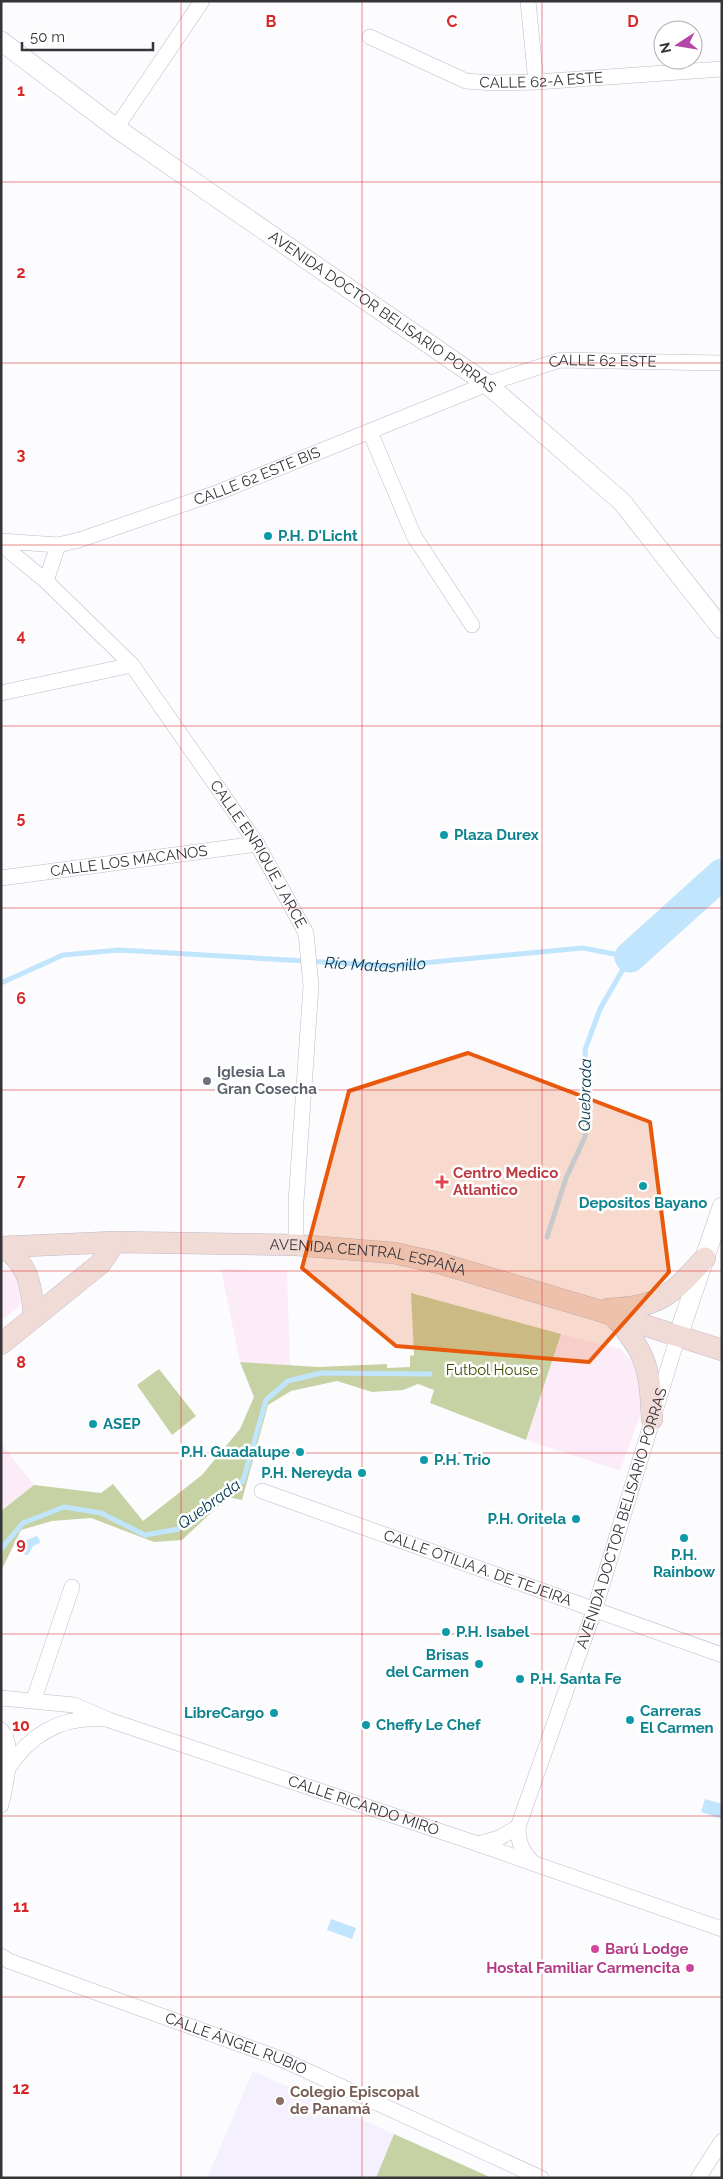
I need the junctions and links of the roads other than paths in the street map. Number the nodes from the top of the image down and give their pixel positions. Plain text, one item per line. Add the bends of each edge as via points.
1 (202, 1) edge
2 (528, 1) edge
3 (370, 37) dead end
4 (1, 41) edge
5 (722, 69) edge
6 (536, 82) junction
7 (116, 128) junction
8 (722, 363) edge
9 (487, 384) junction
10 (370, 432) junction
11 (1, 543) edge
12 (58, 546) junction
13 (46, 581) junction
14 (472, 625) dead end
15 (722, 629) edge
16 (132, 665) junction
17 (1, 693) edge
18 (257, 844) junction
19 (1, 878) edge
20 (722, 1207) edge
21 (115, 1242) junction
22 (296, 1245) junction
23 (2, 1247) edge
24 (705, 1258) junction
25 (605, 1312) junction
26 (34, 1317) junction
27 (678, 1336) junction
28 (1, 1344) edge
29 (722, 1350) edge
30 (652, 1419) junction
31 (262, 1491) dead end
32 (72, 1587) dead end
33 (596, 1608) junction
34 (722, 1654) edge
35 (1, 1698) edge
36 (34, 1700) junction
37 (109, 1720) junction
38 (1, 1730) edge
39 (8, 1768) junction
40 (1, 1805) edge
41 (518, 1827) junction
42 (478, 1844) junction
43 (533, 1863) junction
44 (722, 1929) edge
45 (4, 1960) edge
46 (722, 2141) edge
47 (541, 2178) edge
48 (698, 2178) edge

1 - 7 street
2 - 6 street
3 - 6 street, CALLE 62-A ESTE via 466,81 494,84
4 - 7 street, AVENIDA DOCTOR BELISARIO PORRAS
5 - 6 street, CALLE 62-A ESTE
7 - 9 street, AVENIDA DOCTOR BELISARIO PORRAS
8 - 9 street, CALLE 62 ESTE via 560,360
9 - 10 street, CALLE 62 ESTE BIS
9 - 15 street, AVENIDA DOCTOR BELISARIO PORRAS via 622,502
10 - 12 street, CALLE 62 ESTE BIS via 219,492
10 - 14 street via 414,536
11 - 12 street
11 - 13 street, CALLE ENRIQUE J ARCE
12 - 13 street
13 - 16 street, CALLE ENRIQUE J ARCE
16 - 17 street
16 - 18 street, CALLE ENRIQUE J ARCE
18 - 19 street, CALLE LOS MACANOS
18 - 22 street, CALLE ENRIQUE J ARCE via 306,933 311,986
20 - 24 street, AVENIDA DOCTOR BELISARIO PORRAS
21 - 22 main road, AVENIDA CENTRAL ESPAÑA
21 - 23 main road, AVENIDA CENTRAL ESPAÑA
21 - 26 main road via 100,1264
22 - 25 main road, AVENIDA CENTRAL ESPAÑA via 394,1253
23 - 26 main road via 14,1254 23,1266 30,1282
24 - 25 main road via 676,1289 659,1300
24 - 27 street, AVENIDA DOCTOR BELISARIO PORRAS
25 - 27 main road, AVENIDA CENTRAL ESPAÑA
25 - 30 main road via 634,1338 645,1361 650,1375
26 - 28 main road
27 - 29 main road, AVENIDA CENTRAL ESPAÑA
27 - 30 street, AVENIDA DOCTOR BELISARIO PORRAS
30 - 33 street, AVENIDA DOCTOR BELISARIO PORRAS
31 - 33 street, CALLE OTILIA A. DE TEJEIRA
32 - 36 street
33 - 34 street, CALLE OTILIA A. DE TEJEIRA
33 - 41 street, AVENIDA DOCTOR BELISARIO PORRAS
35 - 36 street, CALLE RICARDO MIRÓ
36 - 37 street, CALLE RICARDO MIRÓ via 74,1705
37 - 39 street via 71,1720 52,1727 34,1737
37 - 42 street, CALLE RICARDO MIRÓ
38 - 39 street via 9,1744
39 - 40 street
41 - 42 street via 499,1838
41 - 43 street via 518,1840
42 - 43 street, CALLE RICARDO MIRÓ
43 - 44 street, CALLE RICARDO MIRÓ
45 - 47 street, CALLE ÁNGEL RUBIO via 281,2059
46 - 48 street

